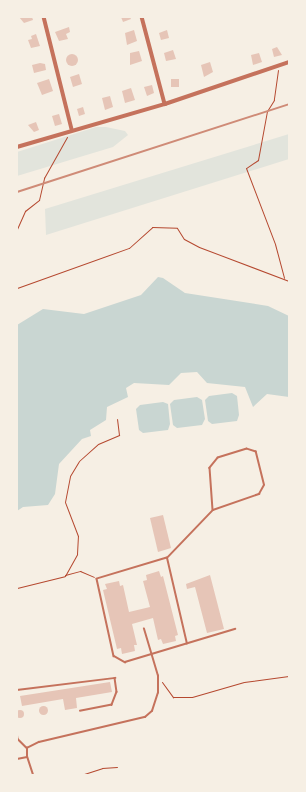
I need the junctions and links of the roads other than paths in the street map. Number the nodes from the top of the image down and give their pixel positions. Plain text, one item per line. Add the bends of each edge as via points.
1 (44, 17) edge
2 (142, 17) edge
3 (289, 62) edge
4 (165, 104) junction
5 (72, 129) junction
6 (17, 147) edge
7 (213, 510) junction
8 (167, 558) junction
9 (144, 629) dead end
10 (235, 630) dead end
11 (187, 644) junction
12 (151, 654) junction
13 (17, 690) edge
14 (81, 711) dead end
15 (17, 732) edge
16 (27, 748) junction
17 (27, 757) junction
18 (17, 759) edge
19 (33, 775) edge

1 - 5 street
2 - 4 street
3 - 4 street
4 - 5 street
5 - 6 street
7 - 7 lane via 259,494 264,485 256,452 247,448 218,458 210,468
7 - 8 lane
8 - 11 lane
8 - 12 lane via 97,579 114,656 125,662
9 - 12 lane
10 - 11 lane
11 - 12 lane
12 - 16 lane via 158,676 158,693 152,711 145,717 39,742
13 - 14 lane via 115,678 117,692 112,705
15 - 16 lane via 18,739
16 - 17 lane
17 - 18 lane
17 - 19 lane

